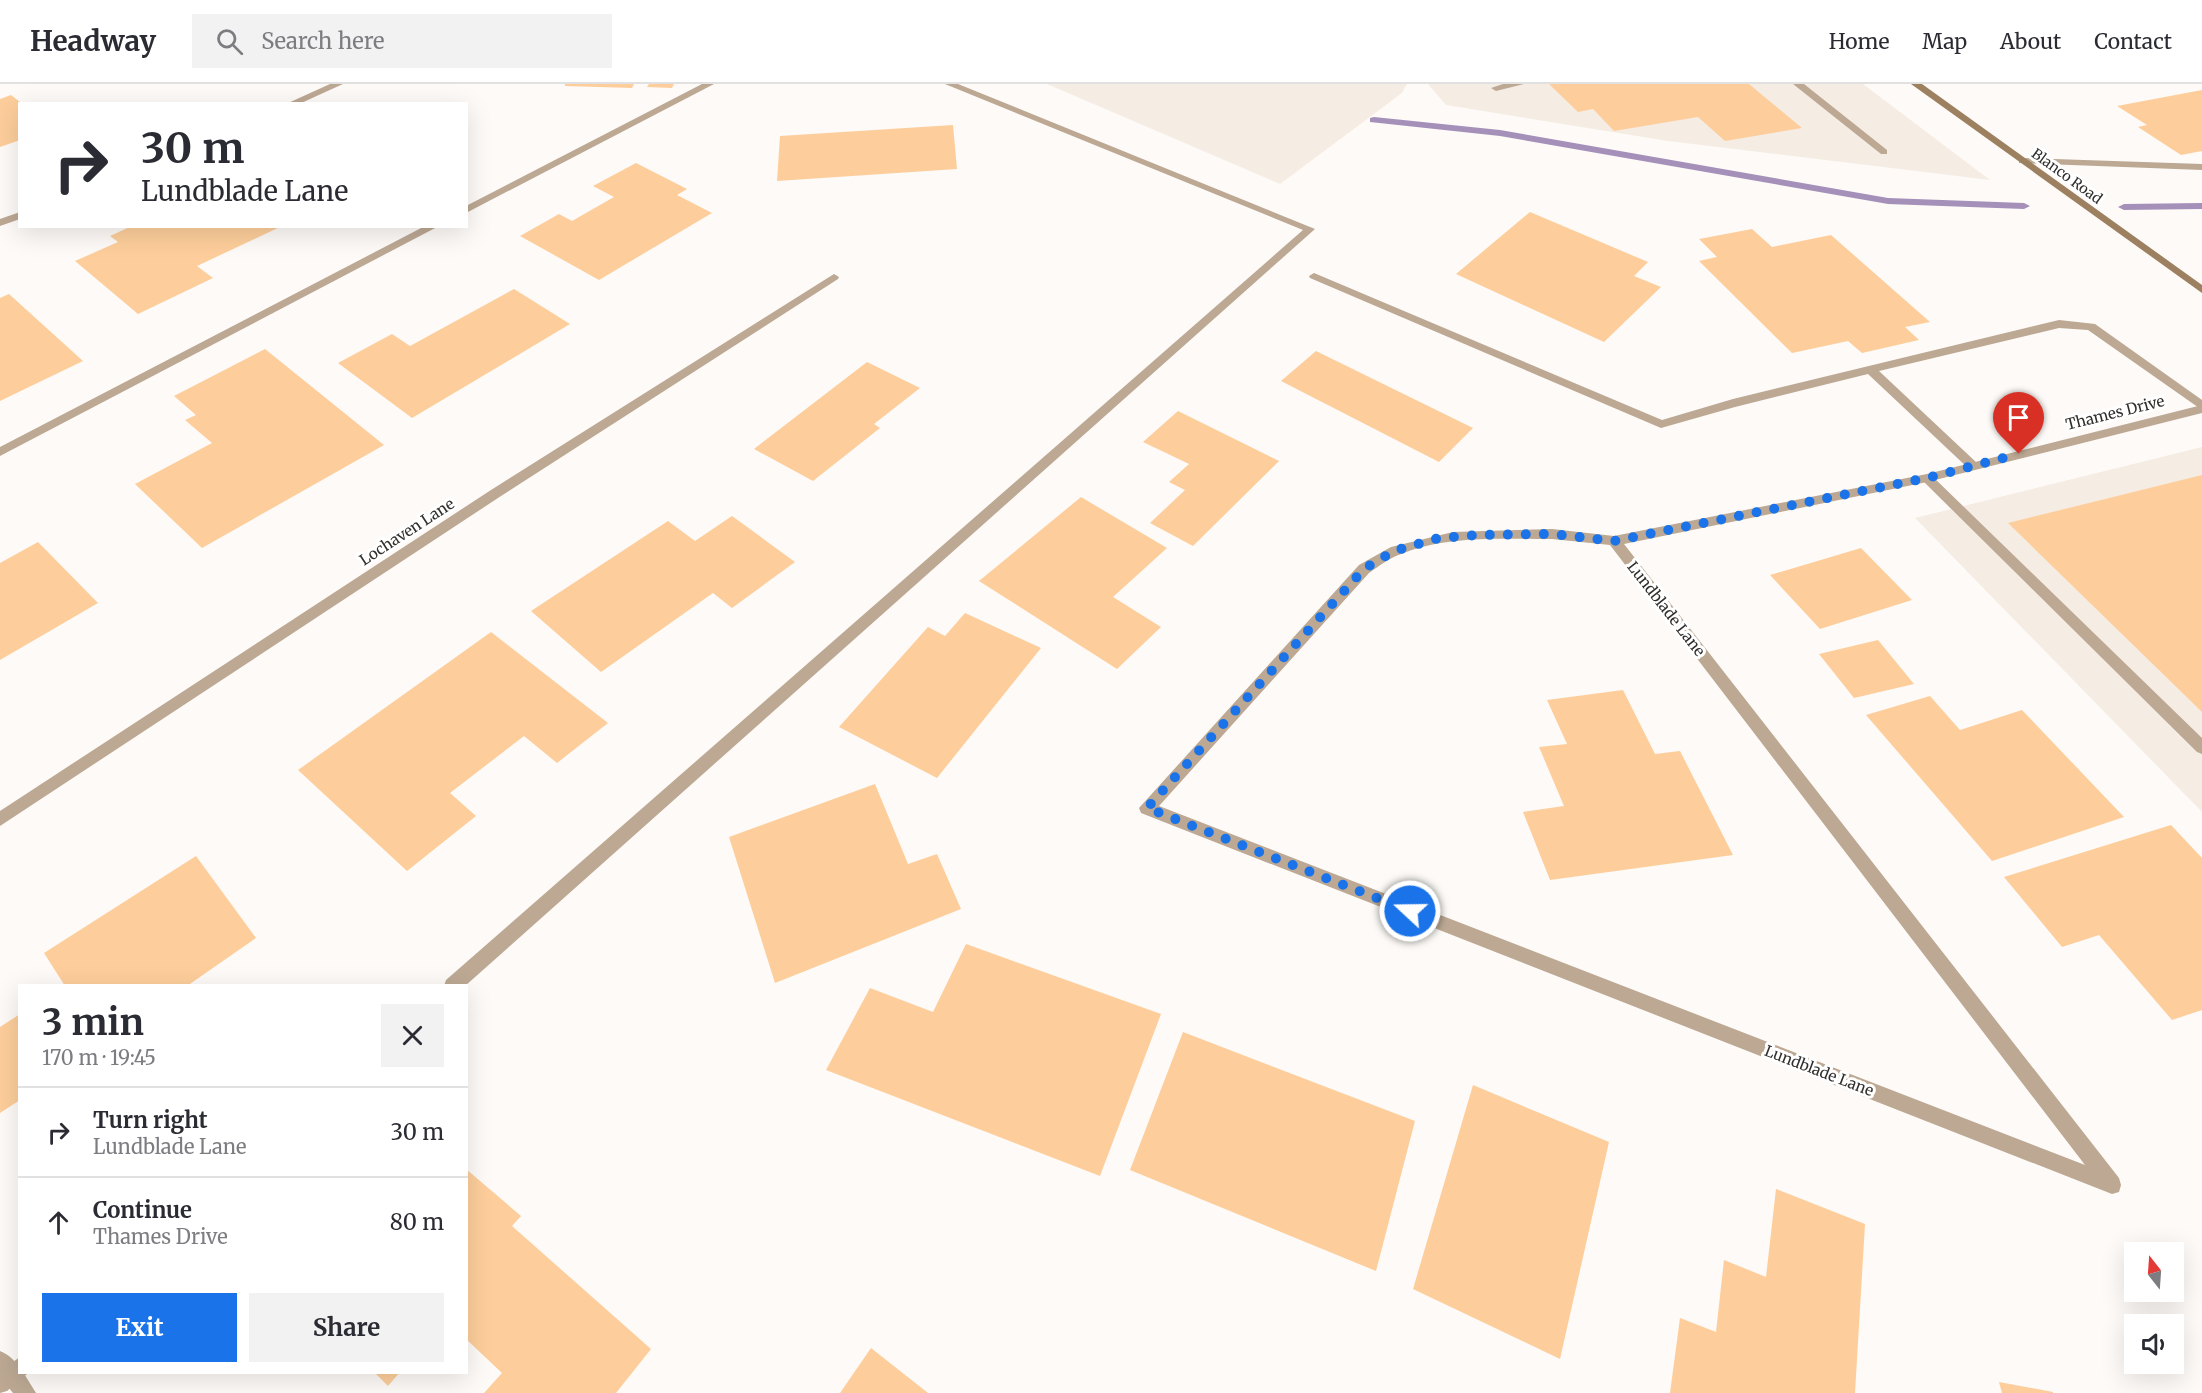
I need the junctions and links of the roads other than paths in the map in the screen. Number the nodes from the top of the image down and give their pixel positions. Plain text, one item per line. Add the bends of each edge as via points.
1 (338, 84) edge
2 (709, 84) edge
3 (950, 84) edge
4 (1520, 84) edge
5 (1798, 84) edge
6 (1916, 84) edge
7 (1496, 88) dead end
8 (295, 102) edge
9 (1884, 152) dead end
10 (2023, 161) junction
11 (2202, 167) edge
12 (468, 209) edge
13 (18, 216) edge
14 (0, 223) edge
15 (430, 228) edge
16 (1314, 276) dead end
17 (834, 277) dead end
18 (2202, 290) edge
19 (1871, 370) junction
20 (2202, 407) edge
21 (0, 452) edge
22 (1973, 466) junction
23 (1927, 478) junction
24 (1614, 541) junction
25 (2202, 748) edge
26 (0, 819) edge
27 (454, 984) edge
28 (8, 1372) edge
29 (26, 1393) edge

1 - 8 street
2 - 12 street
3 - 27 street via 1310,229
4 - 7 street
5 - 9 street
6 - 10 main road, Blanco Road
10 - 11 street
10 - 18 main road, Blanco Road
13 - 14 street
15 - 21 street
16 - 19 street via 1661,424
17 - 26 street, Lochaven Lane via 506,486
19 - 20 street via 2059,324 2091,327
19 - 22 street
20 - 22 street, Thames Drive
22 - 23 street, Thames Drive
23 - 24 street, Thames Drive
23 - 25 street
24 - 24 street, Lundblade Lane via 1552,534 1479,535 1439,538 1394,551 1364,569 1147,808 2112,1185
28 - 29 street

